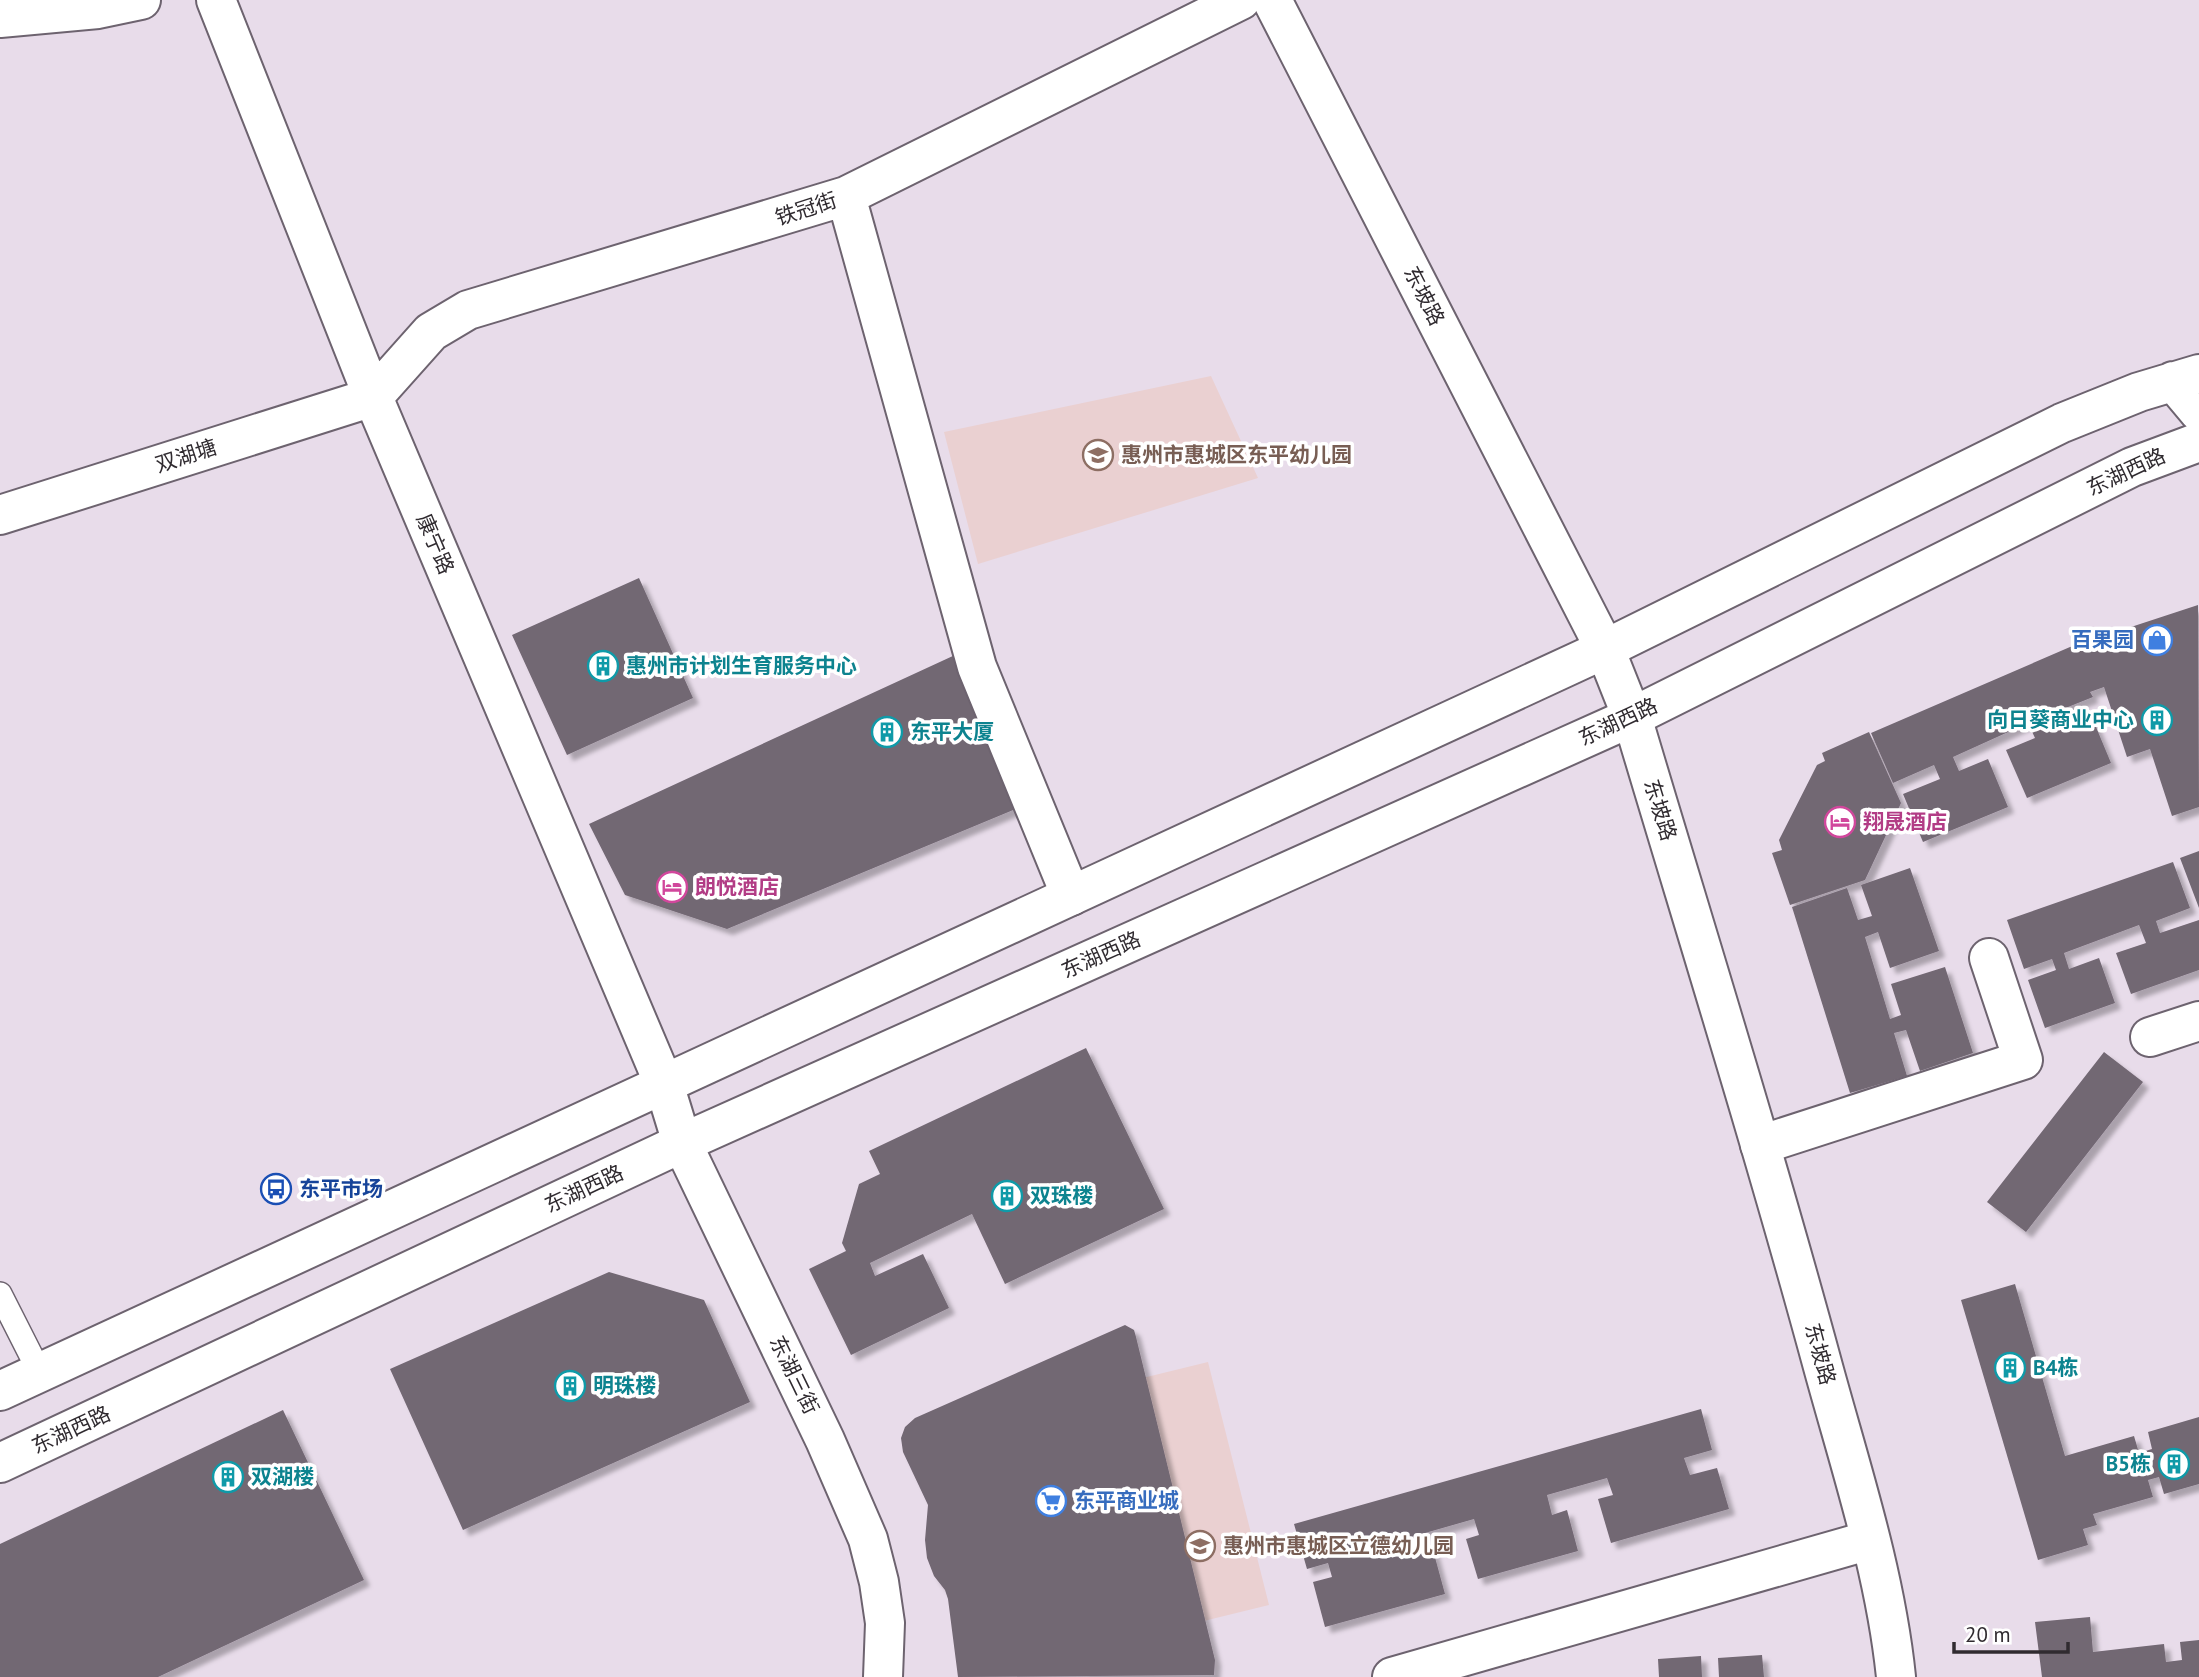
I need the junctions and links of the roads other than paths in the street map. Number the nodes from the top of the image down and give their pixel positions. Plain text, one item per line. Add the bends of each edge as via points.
1 (141, 0) edge
2 (216, 0) edge
3 (1241, 0) edge
4 (1272, 0) edge
5 (0, 18) edge
6 (846, 196) junction
7 (2199, 349) edge
8 (2186, 378) edge
9 (373, 397) junction
10 (2199, 412) edge
11 (2199, 442) edge
12 (0, 515) edge
13 (1605, 649) junction
14 (1632, 717) junction
15 (1071, 896) junction
16 (1989, 958) dead end
17 (2199, 1021) edge
18 (2150, 1037) dead end
19 (664, 1084) junction
20 (682, 1143) junction
21 (1760, 1145) junction
22 (0, 1294) edge
23 (40, 1373) junction
24 (0, 1391) edge
25 (0, 1464) edge
26 (1870, 1540) junction
27 (883, 1677) edge
28 (1392, 1677) edge
29 (1896, 1677) edge

1 - 5 street
2 - 9 street, 康宁路
3 - 6 street, 铁冠街
4 - 13 street, 东坡路
6 - 9 street, 铁冠街 via 468,310 431,332
6 - 15 street via 976,667
7 - 8 street
8 - 10 street
8 - 13 street via 2062,423
9 - 12 street, 双湖塘
9 - 19 street, 康宁路
11 - 14 street, 东湖西路 via 2133,467
13 - 14 street, 东坡路
13 - 15 street
14 - 20 street, 东湖西路
14 - 21 street, 东坡路
15 - 19 street
16 - 21 street via 2023,1060
17 - 18 street
19 - 20 street, 东湖三街
19 - 23 street
20 - 25 street, 东湖西路
20 - 27 street, 东湖三街 via 868,1539 885,1623
21 - 26 street, 东坡路
22 - 23 lane
23 - 24 street
26 - 28 street
26 - 29 street, 东坡路

